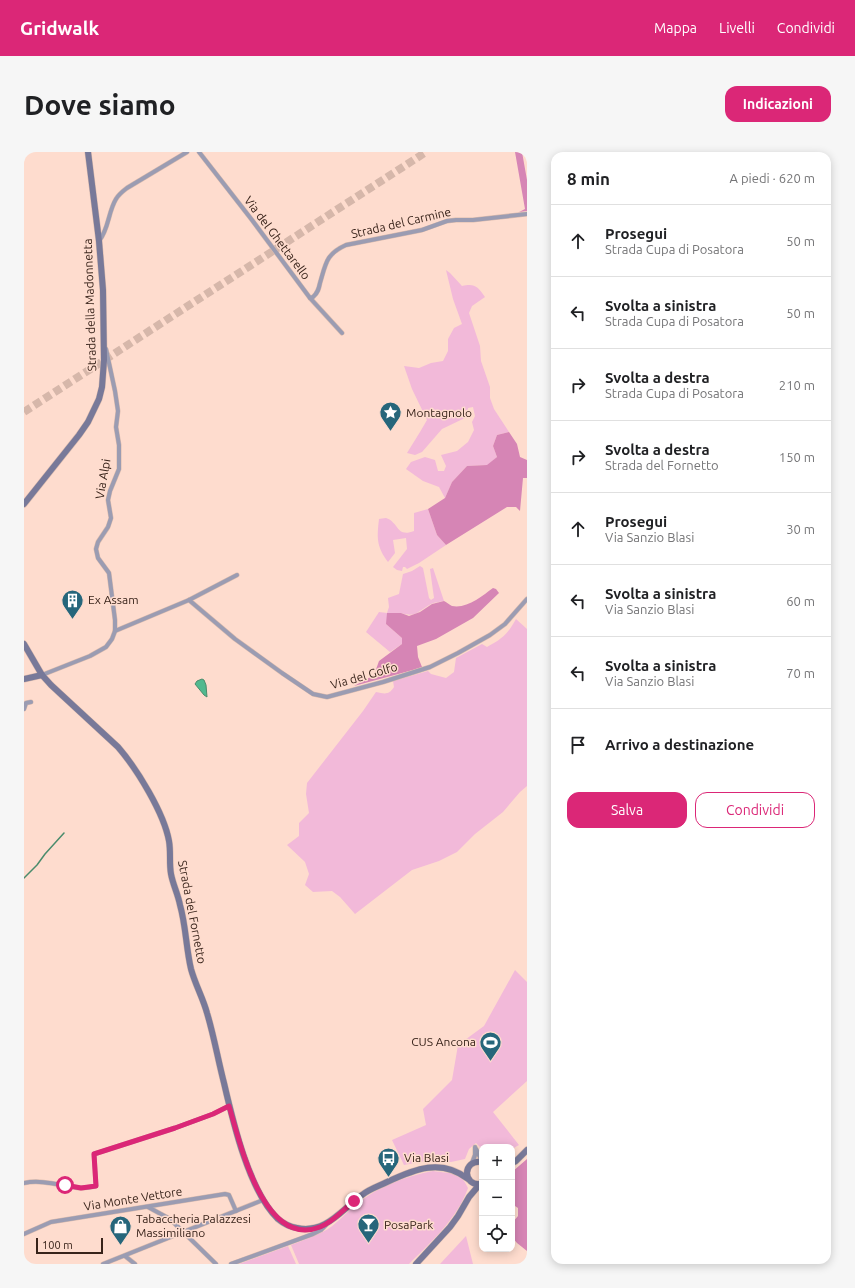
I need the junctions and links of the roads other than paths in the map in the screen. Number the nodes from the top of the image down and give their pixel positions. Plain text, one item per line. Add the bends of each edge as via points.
1 (88, 152) edge
2 (187, 152) edge
3 (199, 152) edge
4 (527, 214) edge
5 (99, 241) junction
6 (310, 298) junction
7 (342, 333) dead end
8 (104, 339) junction
9 (24, 504) edge
10 (237, 576) dead end
11 (527, 599) edge
12 (189, 600) junction
13 (115, 631) junction
14 (24, 644) edge
15 (42, 675) junction
16 (24, 679) edge
17 (31, 702) dead end
18 (24, 709) edge
19 (229, 1106) junction
20 (524, 1152) edge
21 (479, 1155) edge
22 (515, 1157) edge
23 (479, 1161) edge
24 (515, 1162) edge
25 (470, 1165) junction
26 (449, 1169) junction
27 (469, 1180) junction
28 (24, 1183) edge
29 (479, 1184) edge
30 (479, 1186) edge
31 (469, 1197) junction
32 (263, 1200) junction
33 (147, 1207) junction
34 (236, 1211) junction
35 (328, 1224) junction
36 (184, 1232) junction
37 (24, 1234) edge
38 (125, 1256) junction
39 (133, 1263) edge
40 (103, 1264) edge
41 (216, 1264) edge
42 (231, 1264) edge
43 (416, 1264) edge

1 - 5 street, Strada della Madonnetta
2 - 5 street via 120,194 115,200 104,235
3 - 6 street, Via del Ghettarello
4 - 6 street, Strada del Carmine via 447,221 422,230 346,245 330,255 318,292
5 - 8 street, Strada della Madonnetta
6 - 7 street, Via del Ghettarello
8 - 9 street, Strada della Madonnetta via 102,387 94,412
8 - 13 street, Via Alpi via 118,411 116,427 119,469 108,500 111,518 96,549 98,558 109,573
10 - 12 street
11 - 12 street, Via del Golfo via 505,624 458,654 430,667 327,697 312,694 282,673 235,639
12 - 13 street
13 - 15 street via 106,647
14 - 15 street, Strada del Fornetto
15 - 16 street
15 - 19 street, Strada del Fornetto via 128,758 165,825 169,843 170,873 180,903 192,972 207,1013
17 - 18 street via 26,703
19 - 28 street via 175,1128 94,1154 96,1186 81,1188
19 - 32 street, Strada del Fornetto via 250,1174
20 - 22 street
20 - 24 street
21 - 25 street via 475,1147 475,1155
23 - 25 street
25 - 26 street
25 - 27 street via 467,1173
26 - 27 street via 460,1172
26 - 35 street via 423,1168 399,1176 365,1193
27 - 29 street
27 - 31 street
30 - 31 street
31 - 43 street via 450,1227
32 - 34 street
32 - 35 street, Strada del Fornetto via 278,1218 294,1228 309,1230
33 - 34 street, Via Monte Vettore via 226,1194 229,1195
33 - 36 street via 170,1219
33 - 37 street, Via Monte Vettore via 52,1222
34 - 36 street
35 - 42 street via 313,1234
36 - 38 street
36 - 41 street
38 - 39 street
38 - 40 street

